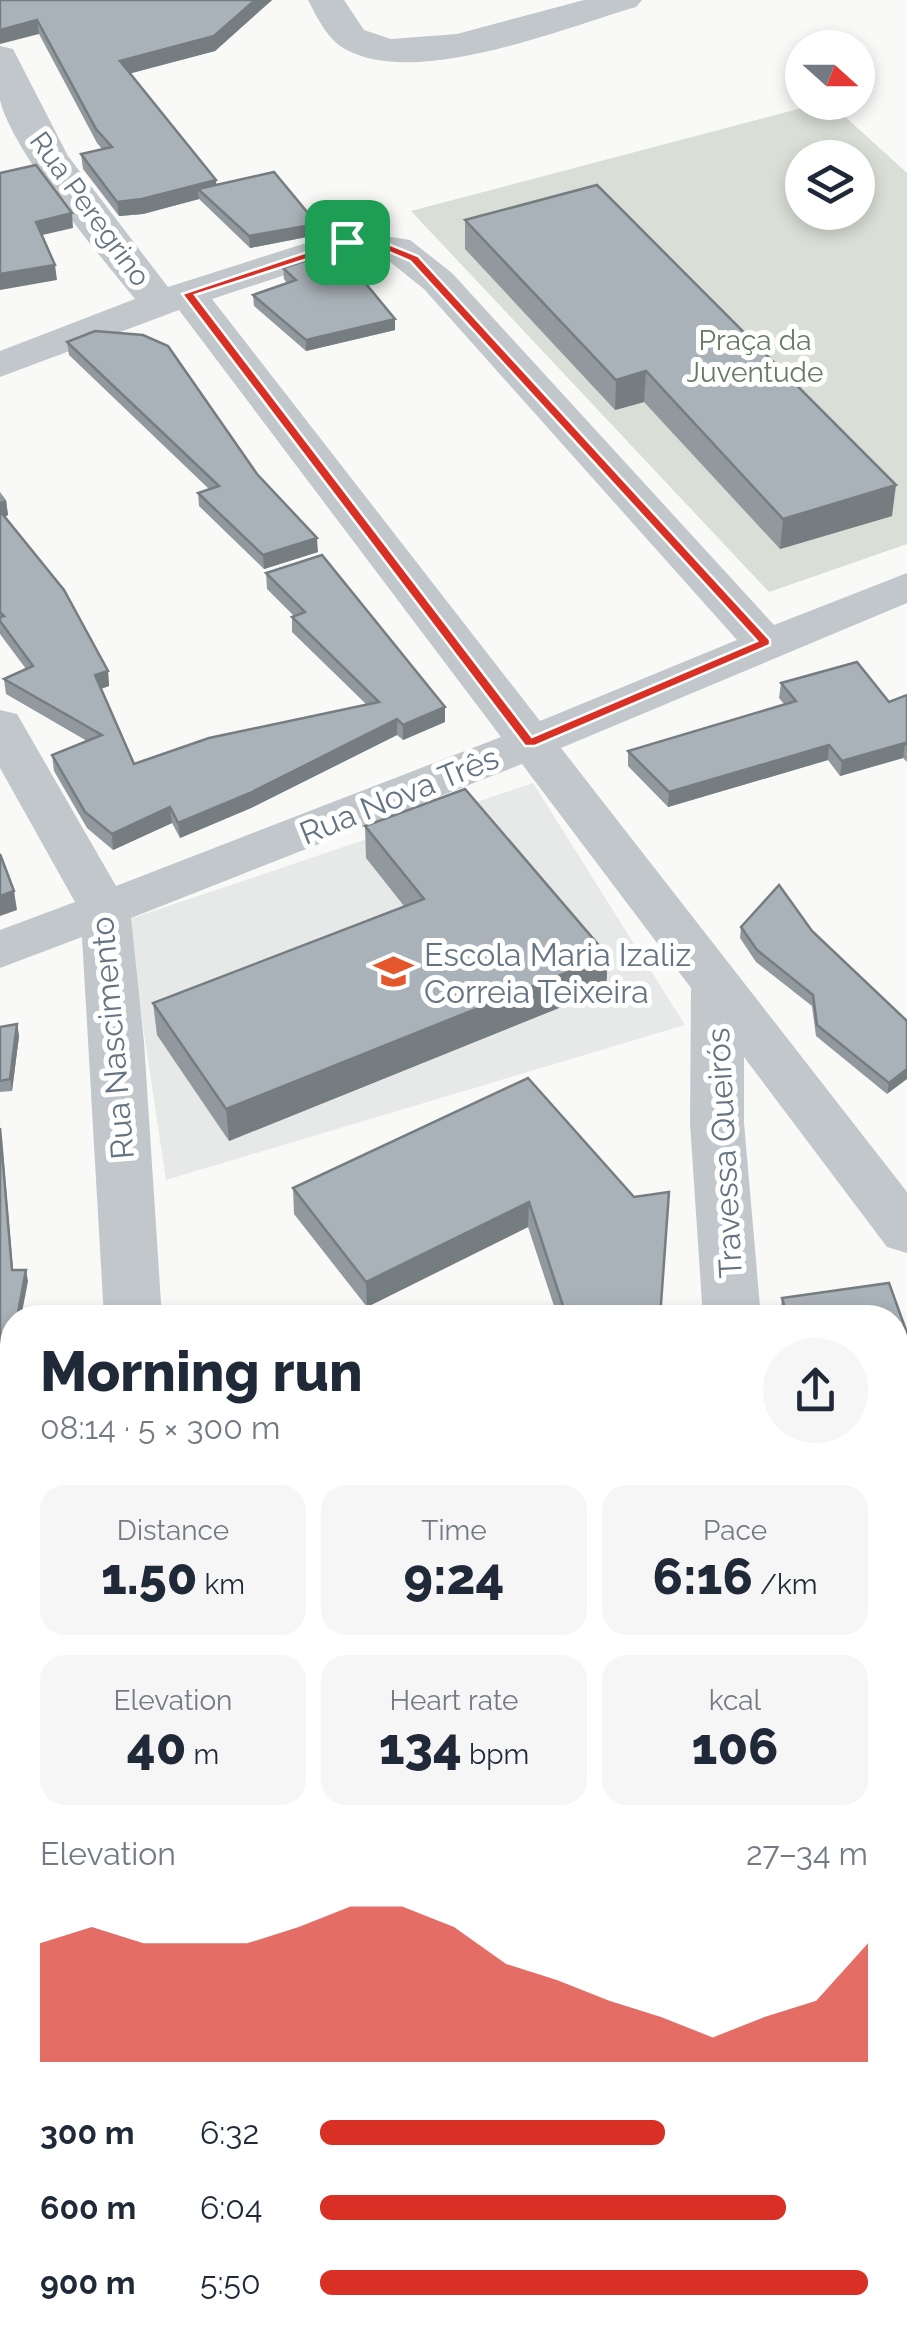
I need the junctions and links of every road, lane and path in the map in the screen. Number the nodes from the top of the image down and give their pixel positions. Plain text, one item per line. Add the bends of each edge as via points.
1 (326, 0) edge
2 (624, 0) edge
3 (0, 57) edge
4 (174, 299) junction
5 (0, 365) edge
6 (907, 587) edge
7 (766, 642) junction
8 (0, 724) edge
9 (530, 743) junction
10 (105, 912) junction
11 (0, 950) edge
12 (717, 989) junction
13 (907, 1232) edge
14 (133, 1305) edge
15 (731, 1305) edge

1 - 2 street via 347,36 411,51
3 - 4 street, Rua Peregrino via 18,108 64,184
4 - 5 street
4 - 7 street via 362,240 414,259
4 - 9 street, Travessa Queirós
6 - 7 street, Rua Nova Três
7 - 9 street, Rua Nova Três
8 - 10 street, Rua Nascimento
9 - 10 street, Rua Nova Três
9 - 12 street, Travessa Queirós
10 - 11 street, Rua Nova Três
10 - 14 street, Rua Nascimento
12 - 13 street, Travessa Queirós
12 - 15 street, Travessa Queirós via 716,1122

